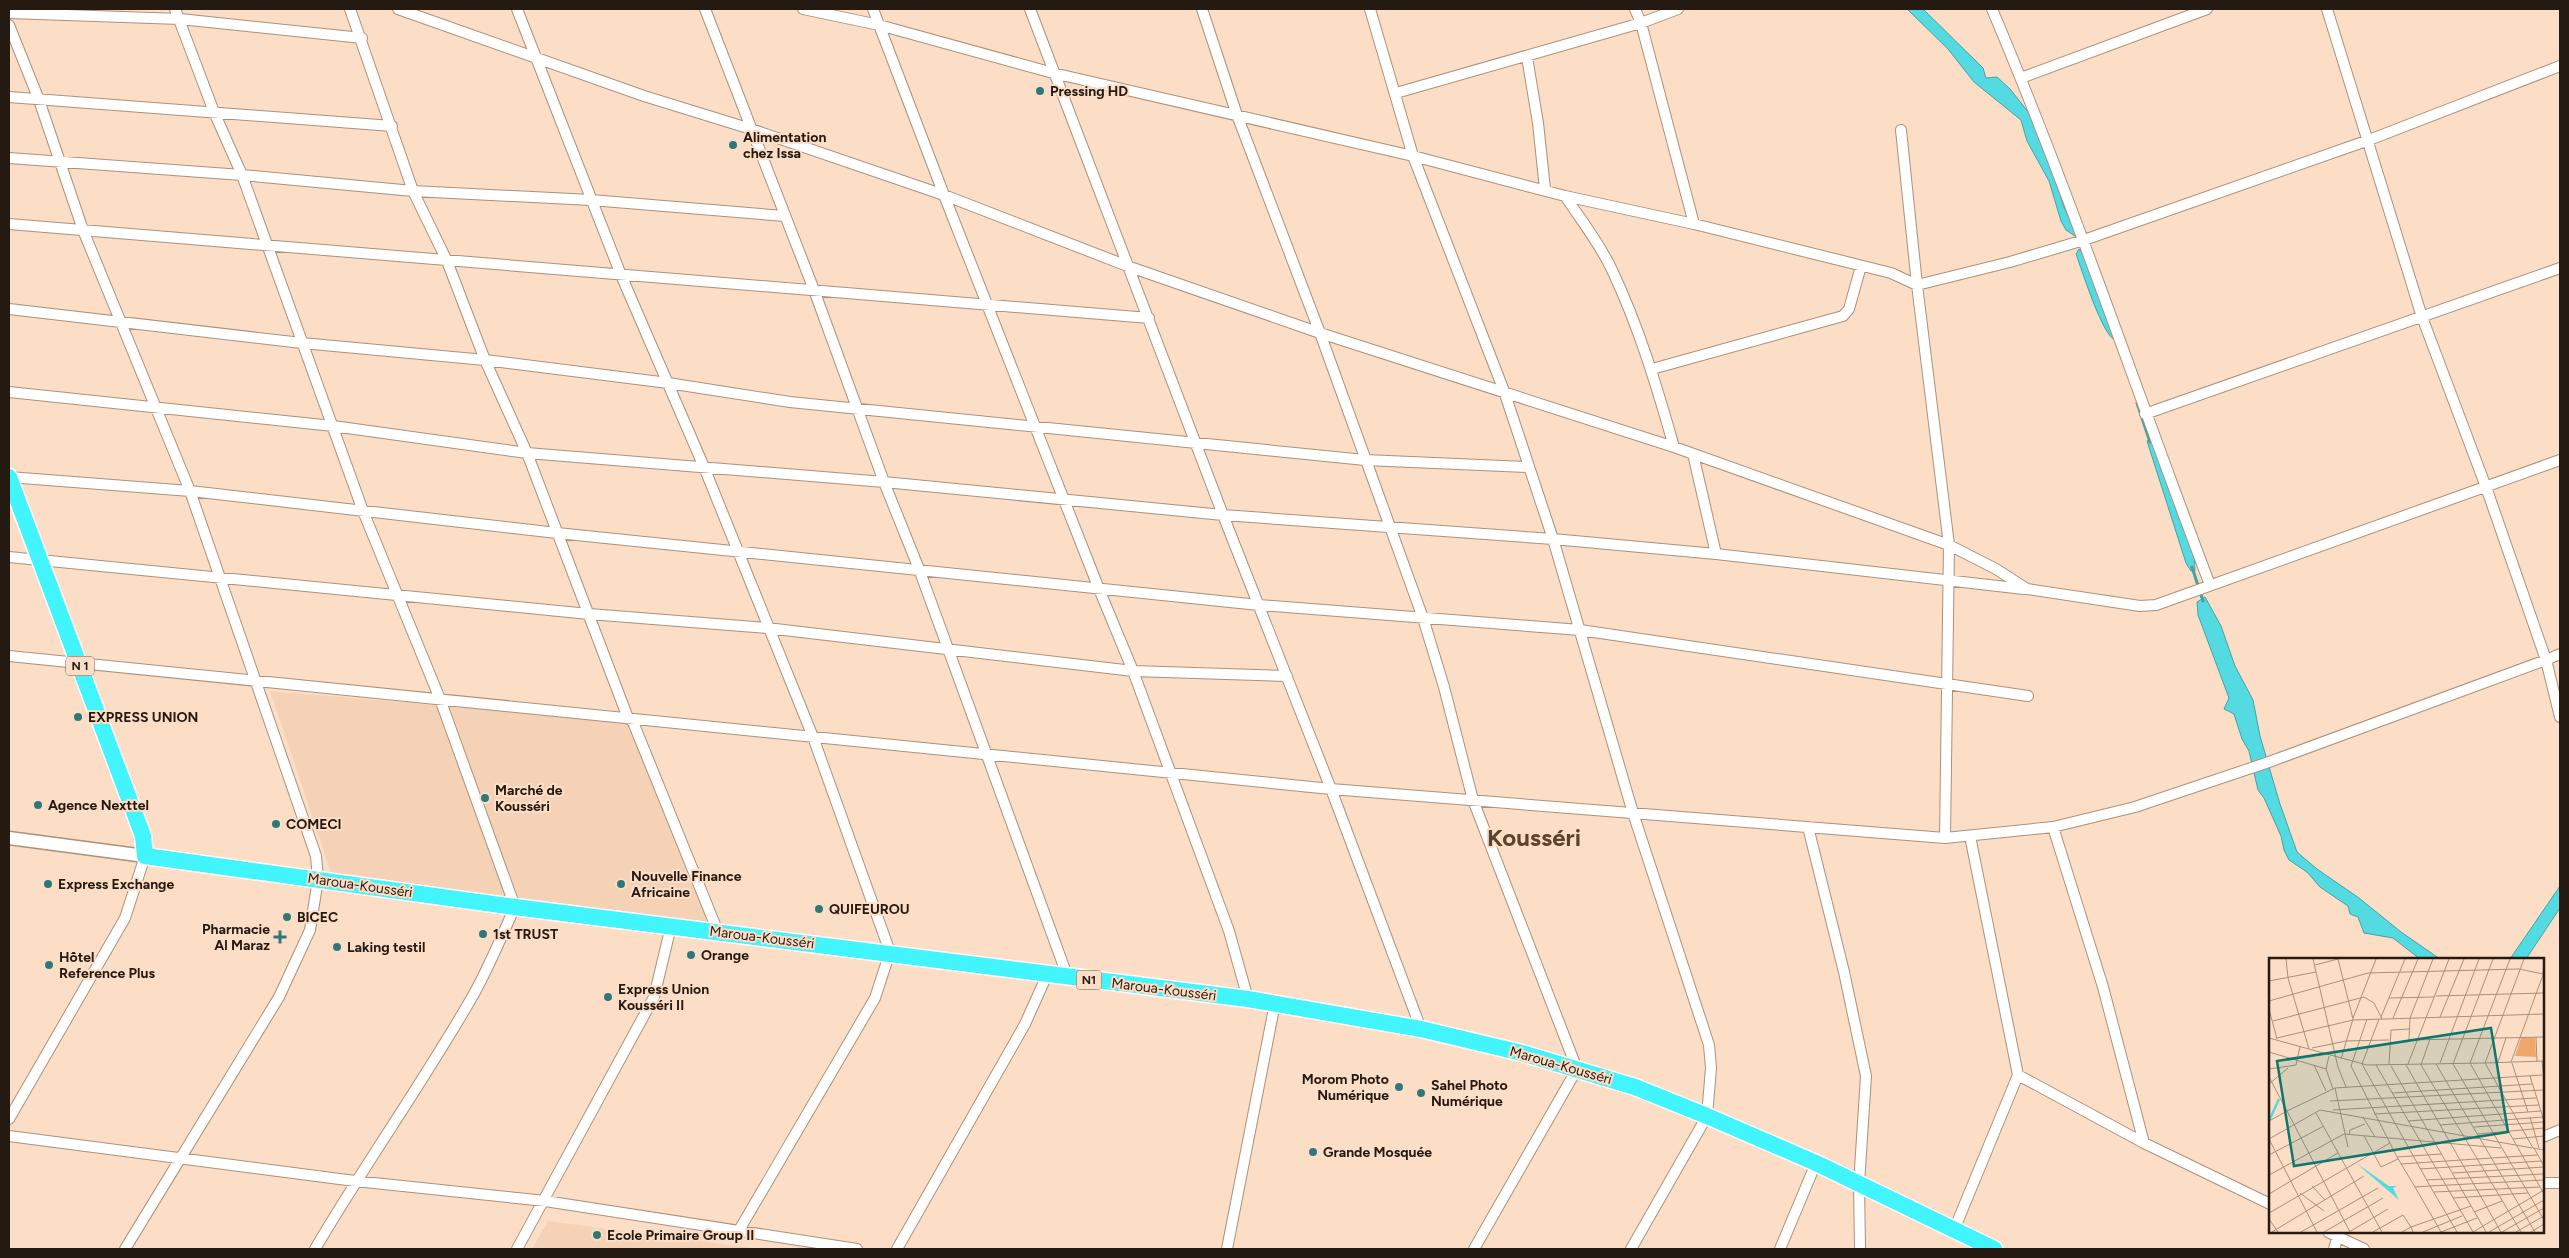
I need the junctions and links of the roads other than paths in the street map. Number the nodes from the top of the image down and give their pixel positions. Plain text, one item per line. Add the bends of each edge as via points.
1 (175, 9) edge
2 (350, 9) edge
3 (398, 9) edge
4 (516, 9) edge
5 (706, 9) edge
6 (803, 9) edge
7 (873, 9) edge
8 (1030, 9) edge
9 (1202, 9) edge
10 (1370, 9) edge
11 (1635, 9) edge
12 (1678, 9) edge
13 (1992, 9) edge
14 (2207, 9) edge
15 (2327, 9) edge
16 (9, 13) edge
17 (180, 19) junction
18 (1641, 23) junction
19 (9, 25) edge
20 (879, 26) junction
21 (362, 38) junction
22 (1527, 57) junction
23 (536, 58) junction
24 (2560, 66) edge
25 (1054, 73) junction
26 (2021, 78) junction
27 (1396, 93) junction
28 (9, 98) edge
29 (39, 100) junction
30 (214, 112) junction
31 (1237, 115) junction
32 (392, 126) junction
33 (751, 129) junction
34 (1901, 130) dead end
35 (2369, 140) junction
36 (1413, 156) junction
37 (9, 158) edge
38 (60, 162) junction
39 (242, 175) junction
40 (1545, 189) junction
41 (413, 191) junction
42 (944, 195) junction
43 (1565, 196) junction
44 (591, 200) junction
45 (784, 216) junction
46 (9, 224) edge
47 (1694, 224) junction
48 (83, 230) junction
49 (2084, 240) junction
50 (268, 247) junction
51 (447, 261) junction
52 (1861, 266) junction
53 (1130, 267) junction
54 (2560, 268) edge
55 (621, 275) junction
56 (1917, 285) junction
57 (814, 290) junction
58 (988, 304) junction
59 (9, 309) edge
60 (2422, 317) junction
61 (1149, 318) junction
62 (119, 322) junction
63 (1320, 333) junction
64 (302, 343) junction
65 (485, 360) junction
66 (1652, 369) junction
67 (668, 383) junction
68 (1504, 391) junction
69 (9, 392) edge
70 (158, 408) junction
71 (858, 408) junction
72 (2145, 414) junction
73 (1035, 425) junction
74 (333, 426) junction
75 (1196, 444) junction
76 (1674, 447) junction
77 (527, 453) junction
78 (1693, 454) junction
79 (1365, 460) junction
80 (2560, 460) edge
81 (704, 467) junction
82 (1528, 467) junction
83 (9, 477) edge
84 (884, 482) junction
85 (2486, 487) junction
86 (190, 491) junction
87 (1064, 501) junction
88 (363, 511) junction
89 (1223, 515) junction
90 (1389, 528) junction
91 (557, 533) junction
92 (1553, 539) junction
93 (1948, 545) junction
94 (738, 550) junction
95 (1716, 554) junction
96 (9, 557) edge
97 (40, 560) junction
98 (919, 569) junction
99 (219, 576) junction
100 (1949, 580) junction
101 (2208, 586) junction
102 (1098, 589) junction
103 (2027, 589) junction
104 (396, 595) junction
105 (1259, 605) junction
106 (589, 614) junction
107 (1423, 618) junction
108 (768, 628) junction
109 (1580, 630) junction
110 (949, 650) junction
111 (2560, 654) edge
112 (9, 656) edge
113 (2546, 660) junction
114 (78, 663) junction
115 (1133, 672) junction
116 (1287, 676) junction
117 (255, 680) junction
118 (1948, 685) junction
119 (2028, 696) dead end
120 (440, 699) junction
121 (2560, 717) edge
122 (628, 718) junction
123 (813, 737) junction
124 (988, 754) junction
125 (1171, 772) junction
126 (1331, 789) junction
127 (1473, 800) junction
128 (1633, 813) junction
129 (2053, 826) junction
130 (1808, 827) junction
131 (1970, 836) junction
132 (9, 838) edge
133 (1945, 838) junction
134 (145, 856) junction
135 (318, 879) junction
136 (515, 907) junction
137 (671, 926) junction
138 (718, 932) junction
139 (890, 952) junction
140 (1047, 975) junction
141 (1068, 978) junction
142 (1248, 999) junction
143 (1275, 1003) junction
144 (1421, 1030) junction
145 (1577, 1069) junction
146 (2018, 1075) junction
147 (1707, 1116) junction
148 (9, 1119) edge
149 (2560, 1130) edge
150 (9, 1136) edge
151 (2544, 1137) edge
152 (2144, 1143) junction
153 (180, 1158) junction
154 (1816, 1163) junction
155 (355, 1180) junction
156 (2544, 1182) edge
157 (2560, 1183) edge
158 (1859, 1184) junction
159 (545, 1201) junction
160 (2269, 1204) edge
161 (1954, 1230) junction
162 (738, 1232) junction
163 (2335, 1233) edge
164 (125, 1249) edge
165 (315, 1249) edge
166 (517, 1249) edge
167 (857, 1249) edge
168 (897, 1249) edge
169 (1227, 1249) edge
170 (1474, 1249) edge
171 (1631, 1249) edge
172 (1780, 1249) edge
173 (1860, 1249) edge
174 (1994, 1249) edge
175 (2334, 1249) edge
176 (2364, 1249) edge

1 - 17 street
2 - 21 street
3 - 23 street
4 - 23 street
5 - 33 street
6 - 20 street
7 - 20 street
8 - 25 street
9 - 31 street
10 - 27 street
11 - 18 street
12 - 18 street
13 - 26 street
14 - 26 street
15 - 35 street
16 - 17 street
17 - 21 street
17 - 30 street
18 - 22 street
18 - 47 street
19 - 29 street
20 - 25 street
20 - 42 street
21 - 32 street
22 - 27 street
22 - 40 street
23 - 33 street
23 - 44 street
24 - 35 street
25 - 31 street
25 - 53 street
26 - 49 street
27 - 36 street
28 - 29 street
29 - 30 street
29 - 38 street
30 - 32 street
30 - 39 street
31 - 36 street
31 - 63 street
32 - 41 street
33 - 42 street
33 - 45 street
34 - 56 street
35 - 49 street
35 - 60 street
36 - 40 street
36 - 68 street
37 - 38 street
38 - 39 street
38 - 48 street
39 - 41 street
39 - 50 street
40 - 43 street
41 - 44 street
41 - 51 street
42 - 53 street
42 - 58 street
43 - 47 street
43 - 66 street via 1611,268
44 - 45 street
44 - 55 street
45 - 57 street
46 - 48 street
47 - 52 street
48 - 50 street
48 - 62 street
49 - 56 street
49 - 72 street
50 - 51 street
50 - 64 street
51 - 55 street
51 - 65 street
52 - 56 street via 1891,273
52 - 66 street via 1844,316
53 - 61 street
53 - 63 street
54 - 60 street
55 - 57 street
55 - 67 street
56 - 93 street
57 - 58 street
57 - 71 street
58 - 61 street
58 - 73 street
59 - 62 street
60 - 72 street
60 - 85 street
61 - 75 street
62 - 64 street
62 - 70 street
63 - 68 street
63 - 79 street
64 - 65 street
64 - 74 street
65 - 67 street
65 - 77 street
66 - 76 street
67 - 71 street via 790,402
67 - 81 street
68 - 76 street
68 - 82 street
69 - 70 street
70 - 74 street
70 - 86 street
71 - 73 street
71 - 84 street
72 - 101 street
73 - 75 street
73 - 87 street
74 - 77 street
74 - 88 street
75 - 79 street
75 - 89 street
76 - 78 street
77 - 81 street
77 - 91 street
78 - 93 street
78 - 95 street
79 - 82 street
79 - 90 street
80 - 85 street
81 - 84 street
81 - 94 street
82 - 92 street
83 - 86 street
83 - 97 highway, N 1
84 - 87 street
84 - 98 street
85 - 101 street
85 - 113 street
86 - 88 street
86 - 99 street
87 - 89 street
87 - 102 street
88 - 91 street
88 - 104 street
89 - 90 street
89 - 105 street
90 - 92 street
90 - 107 street
91 - 94 street
91 - 106 street
92 - 95 street
92 - 109 street
93 - 100 street
93 - 103 street
94 - 98 street
94 - 108 street
95 - 100 street
96 - 97 street
97 - 99 street
97 - 114 highway, N 1
98 - 102 street
98 - 110 street
99 - 104 street
99 - 117 street
100 - 103 street
100 - 118 street
101 - 103 street via 2156,606
102 - 105 street
102 - 115 street
104 - 106 street
104 - 120 street
105 - 107 street
105 - 116 street
106 - 108 street
106 - 122 street
107 - 109 street
107 - 127 street
108 - 110 street
108 - 123 street
109 - 118 street
109 - 128 street
110 - 115 street
110 - 124 street
111 - 113 street
112 - 114 street
113 - 121 street
113 - 129 street via 2252,768 2135,807
114 - 117 street
114 - 134 highway, N 1 via 143,836
115 - 116 street
115 - 125 street
116 - 126 street
117 - 120 street
117 - 135 street via 316,856
118 - 119 street
118 - 133 street
120 - 122 street
120 - 136 street
122 - 123 street
122 - 138 street via 633,722
123 - 124 street
123 - 139 street
124 - 125 street
124 - 141 street
125 - 126 street
125 - 142 street via 1229,931
126 - 127 street
126 - 144 street
127 - 128 street
127 - 145 street
128 - 130 street
128 - 147 street via 1709,1045 1711,1068
129 - 131 street
129 - 152 street via 2103,987
130 - 133 street
130 - 158 street via 1866,1076
131 - 133 street
131 - 146 street
132 - 134 street
134 - 135 highway, Maroua-Kousséri / N1
134 - 148 street via 125,918
135 - 136 highway, Maroua-Kousséri / N1
135 - 153 street via 310,930 279,997
136 - 137 highway, Maroua-Kousséri / N1
136 - 155 street via 472,997 419,1086
137 - 138 highway, Maroua-Kousséri / N1
137 - 159 street via 654,997
138 - 139 highway, Maroua-Kousséri / N1
139 - 140 highway, Maroua-Kousséri / N1
139 - 162 street via 876,998
140 - 141 highway, Maroua-Kousséri / N1
140 - 168 street via 1025,1024
141 - 142 highway, Maroua-Kousséri / N1
142 - 143 highway, Maroua-Kousséri / N1
143 - 144 highway, Maroua-Kousséri / N1
143 - 169 street
144 - 145 highway, Maroua-Kousséri / N1
145 - 147 highway, Maroua-Kousséri / N1
145 - 170 street
146 - 152 street
146 - 161 street
147 - 154 highway, Maroua-Kousséri / N1
147 - 171 street
149 - 151 street
150 - 153 street
152 - 160 street
153 - 155 street
153 - 164 street
154 - 158 highway, Maroua-Kousséri / N1
154 - 172 street
155 - 159 street
155 - 165 street
156 - 157 street
158 - 161 highway, Maroua-Kousséri / N1
158 - 173 street
159 - 162 street
159 - 166 street
161 - 174 highway, Maroua-Kousséri / N1
162 - 167 street
163 - 175 street
163 - 176 street

